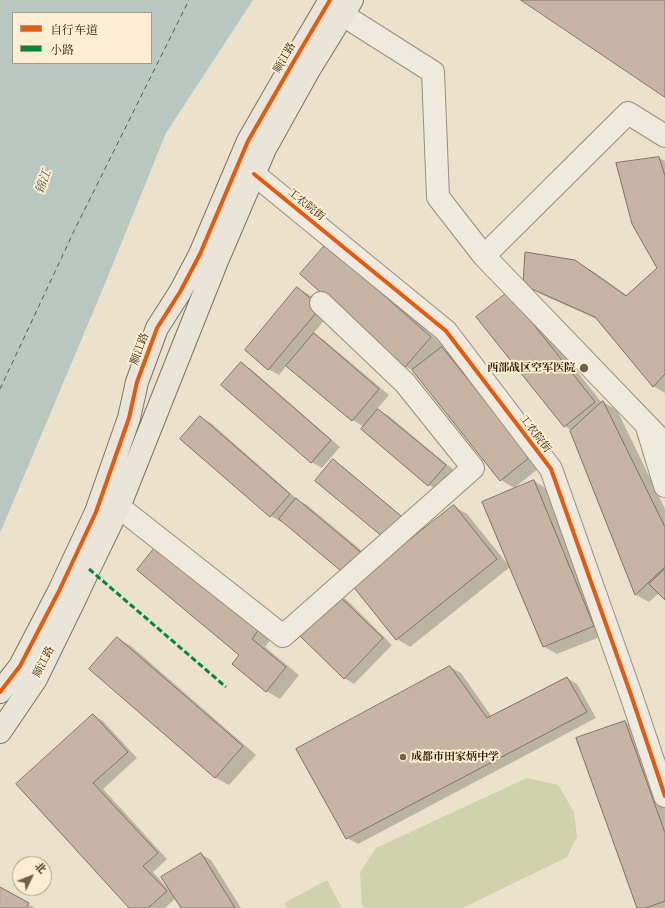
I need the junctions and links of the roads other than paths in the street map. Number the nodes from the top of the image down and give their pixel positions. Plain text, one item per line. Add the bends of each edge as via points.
1 (341, 5) edge
2 (665, 136) edge
3 (254, 174) junction
4 (484, 256) junction
5 (321, 303) dead end
6 (646, 424) junction
7 (665, 444) edge
8 (665, 486) edge
9 (119, 507) junction
10 (0, 692) edge
11 (0, 732) edge
12 (665, 796) edge

1 - 3 main road, 顺江路 via 309,70 268,142
1 - 4 street via 434,72 438,197
1 - 10 main road, 顺江路 via 294,61 248,141 200,254 157,328 96,512 20,666
2 - 4 street via 628,113
3 - 9 main road, 顺江路
3 - 12 street, 工农院街 via 446,331 551,470
4 - 6 street
5 - 9 street via 405,382 473,468 283,636
6 - 7 street
6 - 8 street
9 - 11 main road, 顺江路 via 36,679

